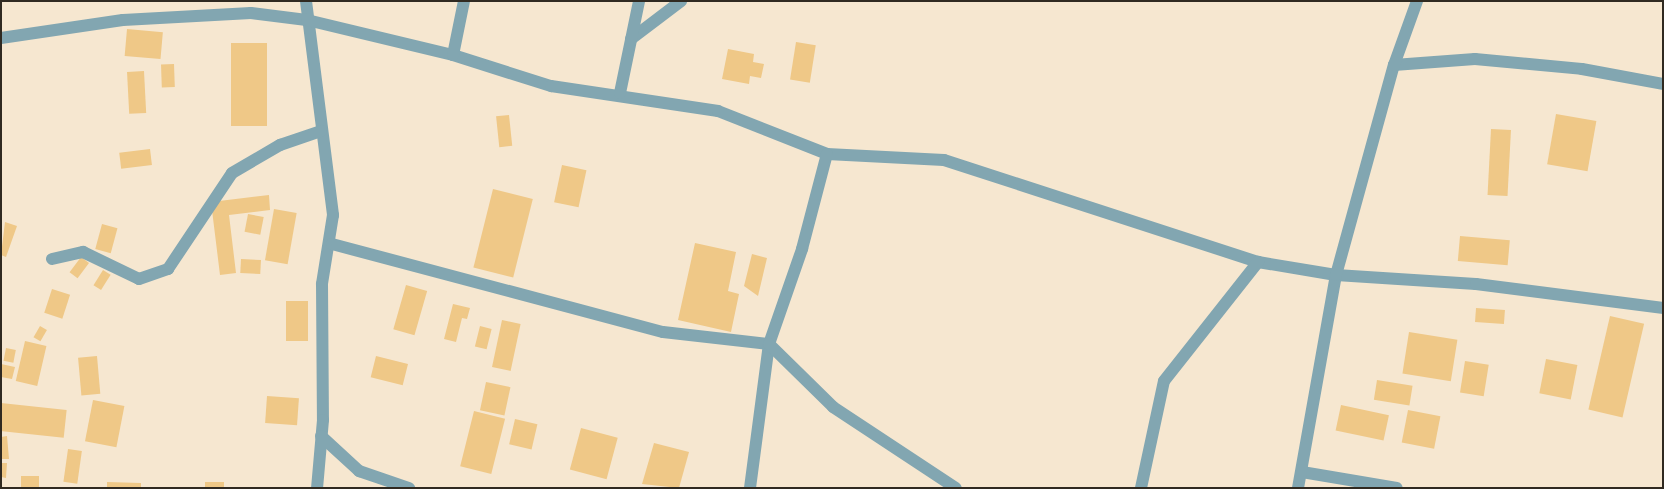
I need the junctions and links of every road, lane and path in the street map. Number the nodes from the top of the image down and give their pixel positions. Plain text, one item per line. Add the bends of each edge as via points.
1 (306, 1) edge
2 (464, 1) edge
3 (639, 1) edge
4 (681, 1) edge
5 (1417, 1) edge
6 (307, 20) junction
7 (1, 38) edge
8 (630, 39) junction
9 (453, 54) junction
10 (1394, 65) junction
11 (1663, 84) edge
12 (620, 93) junction
13 (321, 131) junction
14 (827, 154) junction
15 (332, 244) junction
16 (52, 259) dead end
17 (1258, 262) junction
18 (1336, 275) junction
19 (1663, 308) edge
20 (770, 344) junction
21 (321, 436) junction
22 (1302, 472) junction
23 (317, 488) edge
24 (408, 488) edge
25 (750, 488) edge
26 (956, 488) edge
27 (1141, 488) edge
28 (1298, 488) edge
29 (1397, 488) edge

1 - 6 street
2 - 9 street
3 - 8 street
4 - 8 street
5 - 10 street
6 - 7 street via 252,13 123,20
6 - 9 street
6 - 13 street
8 - 12 street
9 - 12 street via 551,86
10 - 11 street via 1475,59 1582,69
10 - 18 street
12 - 14 street via 718,111
13 - 15 street via 329,174
13 - 16 street via 280,145 232,174 168,270 138,279 83,252
14 - 17 street via 944,160
14 - 20 street via 802,249
15 - 20 street via 663,332
15 - 21 street via 322,284
17 - 18 street
17 - 27 street via 1164,381
18 - 19 street via 1476,284
18 - 22 street
20 - 25 street
20 - 26 street via 833,407
21 - 23 street
21 - 24 street via 359,470
22 - 28 street
22 - 29 street

